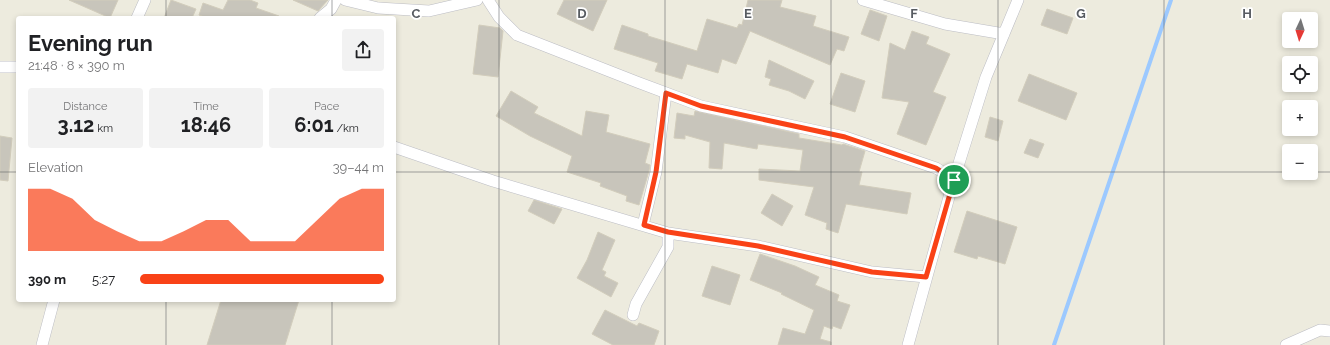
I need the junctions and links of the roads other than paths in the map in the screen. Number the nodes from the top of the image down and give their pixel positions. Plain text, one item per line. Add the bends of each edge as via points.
1 (145, 0) edge
2 (336, 0) edge
3 (345, 0) edge
4 (477, 0) edge
5 (488, 0) edge
6 (863, 0) edge
7 (1018, 0) edge
8 (138, 16) edge
9 (322, 16) edge
10 (1004, 34) junction
11 (0, 67) edge
12 (16, 67) edge
13 (666, 93) junction
14 (396, 148) edge
15 (954, 180) junction
16 (644, 225) junction
17 (668, 232) junction
18 (926, 277) junction
19 (53, 302) edge
20 (633, 315) dead end
21 (1330, 331) edge
22 (42, 345) edge
23 (908, 345) edge
24 (1286, 345) edge

1 - 8 street
2 - 9 street
3 - 4 street via 378,8 429,11
5 - 13 street via 499,17 517,35
6 - 10 street via 945,24
7 - 10 street
10 - 15 street via 986,77
11 - 12 street
13 - 15 street via 701,106 845,137 936,168
13 - 16 street via 656,172
14 - 16 street via 493,181
15 - 18 street
16 - 17 street
17 - 18 street via 758,246 872,272
17 - 20 street via 668,247 636,304
18 - 23 street
19 - 22 street
21 - 24 street via 1320,330

